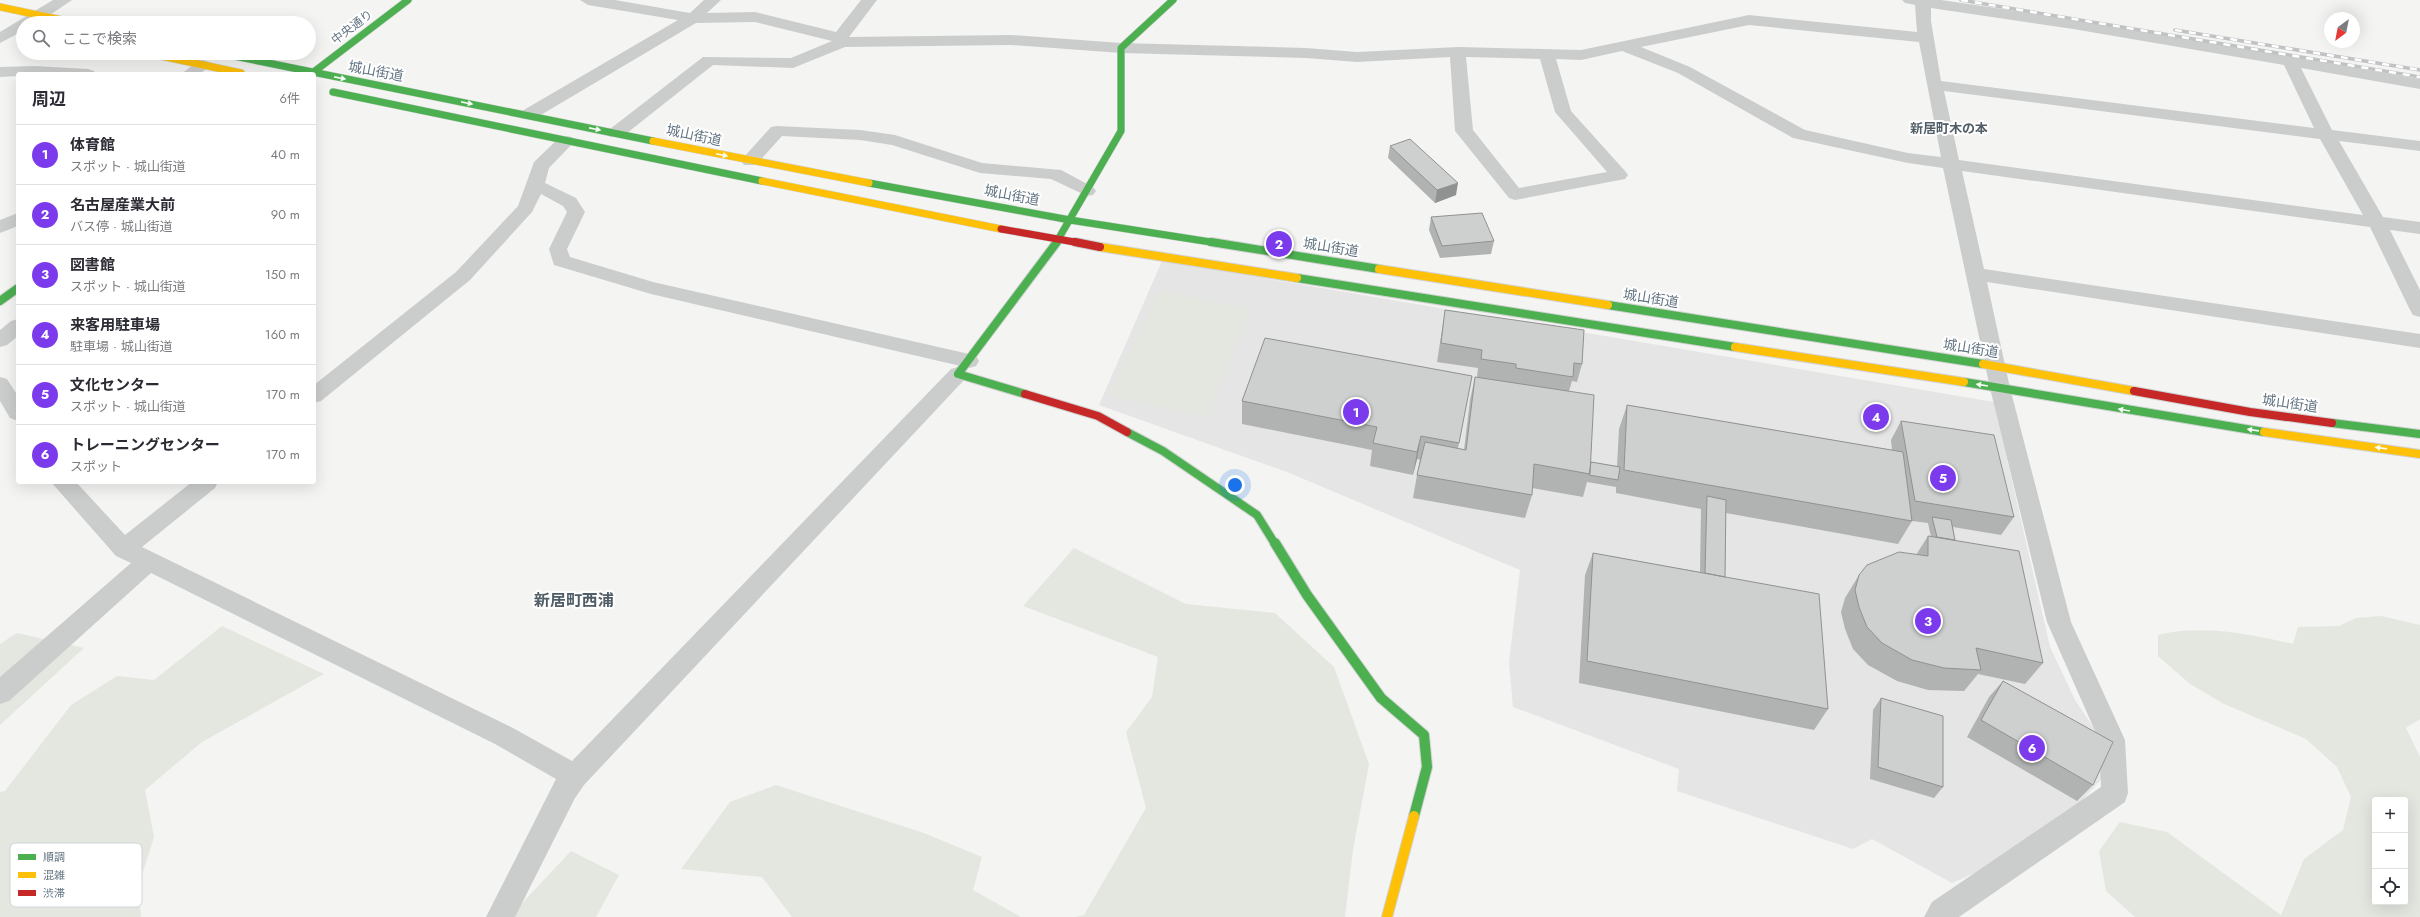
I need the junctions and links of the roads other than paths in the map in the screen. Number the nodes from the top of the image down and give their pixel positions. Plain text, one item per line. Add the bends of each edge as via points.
1 (64, 0) edge
2 (408, 0) edge
3 (588, 0) edge
4 (713, 0) edge
5 (869, 0) edge
6 (1173, 0) edge
7 (1917, 1) edge
8 (0, 7) edge
9 (37, 16) edge
10 (693, 18) junction
11 (16, 22) edge
12 (1927, 38) junction
13 (842, 40) junction
14 (1623, 46) junction
15 (1121, 48) junction
16 (1458, 52) junction
17 (1546, 54) junction
18 (180, 60) edge
19 (252, 60) edge
20 (2288, 60) junction
21 (203, 65) junction
22 (0, 72) edge
23 (52, 72) edge
24 (192, 72) edge
25 (238, 72) edge
26 (307, 72) edge
27 (313, 72) edge
28 (316, 74) edge
29 (2420, 84) edge
30 (1934, 85) junction
31 (322, 89) dead end
32 (528, 115) junction
33 (616, 133) junction
34 (2326, 134) junction
35 (566, 141) junction
36 (2420, 146) edge
37 (750, 161) junction
38 (1952, 164) junction
39 (536, 185) junction
40 (1087, 191) junction
41 (16, 220) edge
42 (1070, 220) junction
43 (2377, 222) junction
44 (0, 227) edge
45 (2420, 228) edge
46 (1058, 240) junction
47 (1977, 274) junction
48 (16, 290) edge
49 (0, 302) edge
50 (2420, 310) edge
51 (16, 328) edge
52 (0, 340) edge
53 (2420, 341) edge
54 (964, 368) junction
55 (1998, 377) junction
56 (0, 384) edge
57 (316, 394) edge
58 (16, 410) edge
59 (2420, 434) edge
60 (2420, 454) edge
61 (64, 484) edge
62 (205, 484) edge
63 (124, 549) junction
64 (150, 560) junction
65 (0, 693) edge
66 (575, 776) junction
67 (500, 917) edge
68 (1387, 917) edge
69 (1938, 917) edge

1 - 9 street
2 - 27 street, 中央通り
3 - 10 street
4 - 10 street
5 - 13 street
6 - 15 street
7 - 12 street
7 - 20 street
8 - 11 street
10 - 13 street via 755,17
10 - 32 street
12 - 14 street via 1749,20
12 - 30 street
13 - 15 street via 1011,40
13 - 33 street via 793,64 709,60
14 - 17 street via 1581,55
14 - 38 street via 1684,70 1799,134 1908,158
15 - 16 street via 1306,53 1357,57
15 - 40 street via 1121,131
16 - 17 street
16 - 17 street via 1464,131 1515,194 1619,175 1563,112
18 - 21 street
19 - 26 street, 城山街道
20 - 29 street
20 - 34 street
21 - 24 street
21 - 25 street
22 - 23 street
28 -> 32 street, 城山街道
30 - 34 street
30 - 38 street
31 - 35 street, 城山街道
32 -> 33 street, 城山街道
33 -> 37 street, 城山街道
34 - 36 street
34 - 43 street
35 - 39 street via 540,166
35 - 46 street, 城山街道
37 - 40 street via 777,131 860,135 895,140 980,168 1055,174
37 - 42 street, 城山街道
38 - 43 street
38 - 47 street
39 - 54 street via 570,202 576,212 558,249 561,261 651,288
39 - 57 street via 526,208 463,276
40 - 42 street
41 - 44 street
42 - 46 street
42 - 55 street, 城山街道
43 - 45 street
43 - 50 street
46 - 54 street
55 -> 46 street, 城山街道
47 - 53 street
47 - 55 street
48 - 49 street
51 - 52 street
54 - 66 street
54 - 68 street via 1098,416 1163,451 1257,515 1307,595 1381,698 1424,735 1427,767
55 - 59 street, 城山街道
60 -> 55 street, 城山街道 via 2210,425
55 - 69 street via 2059,622 2112,740 2115,793
56 - 58 street
61 - 63 street
62 - 63 street
63 - 64 street
64 - 65 street
64 - 66 street via 504,736
66 - 67 street via 565,789

